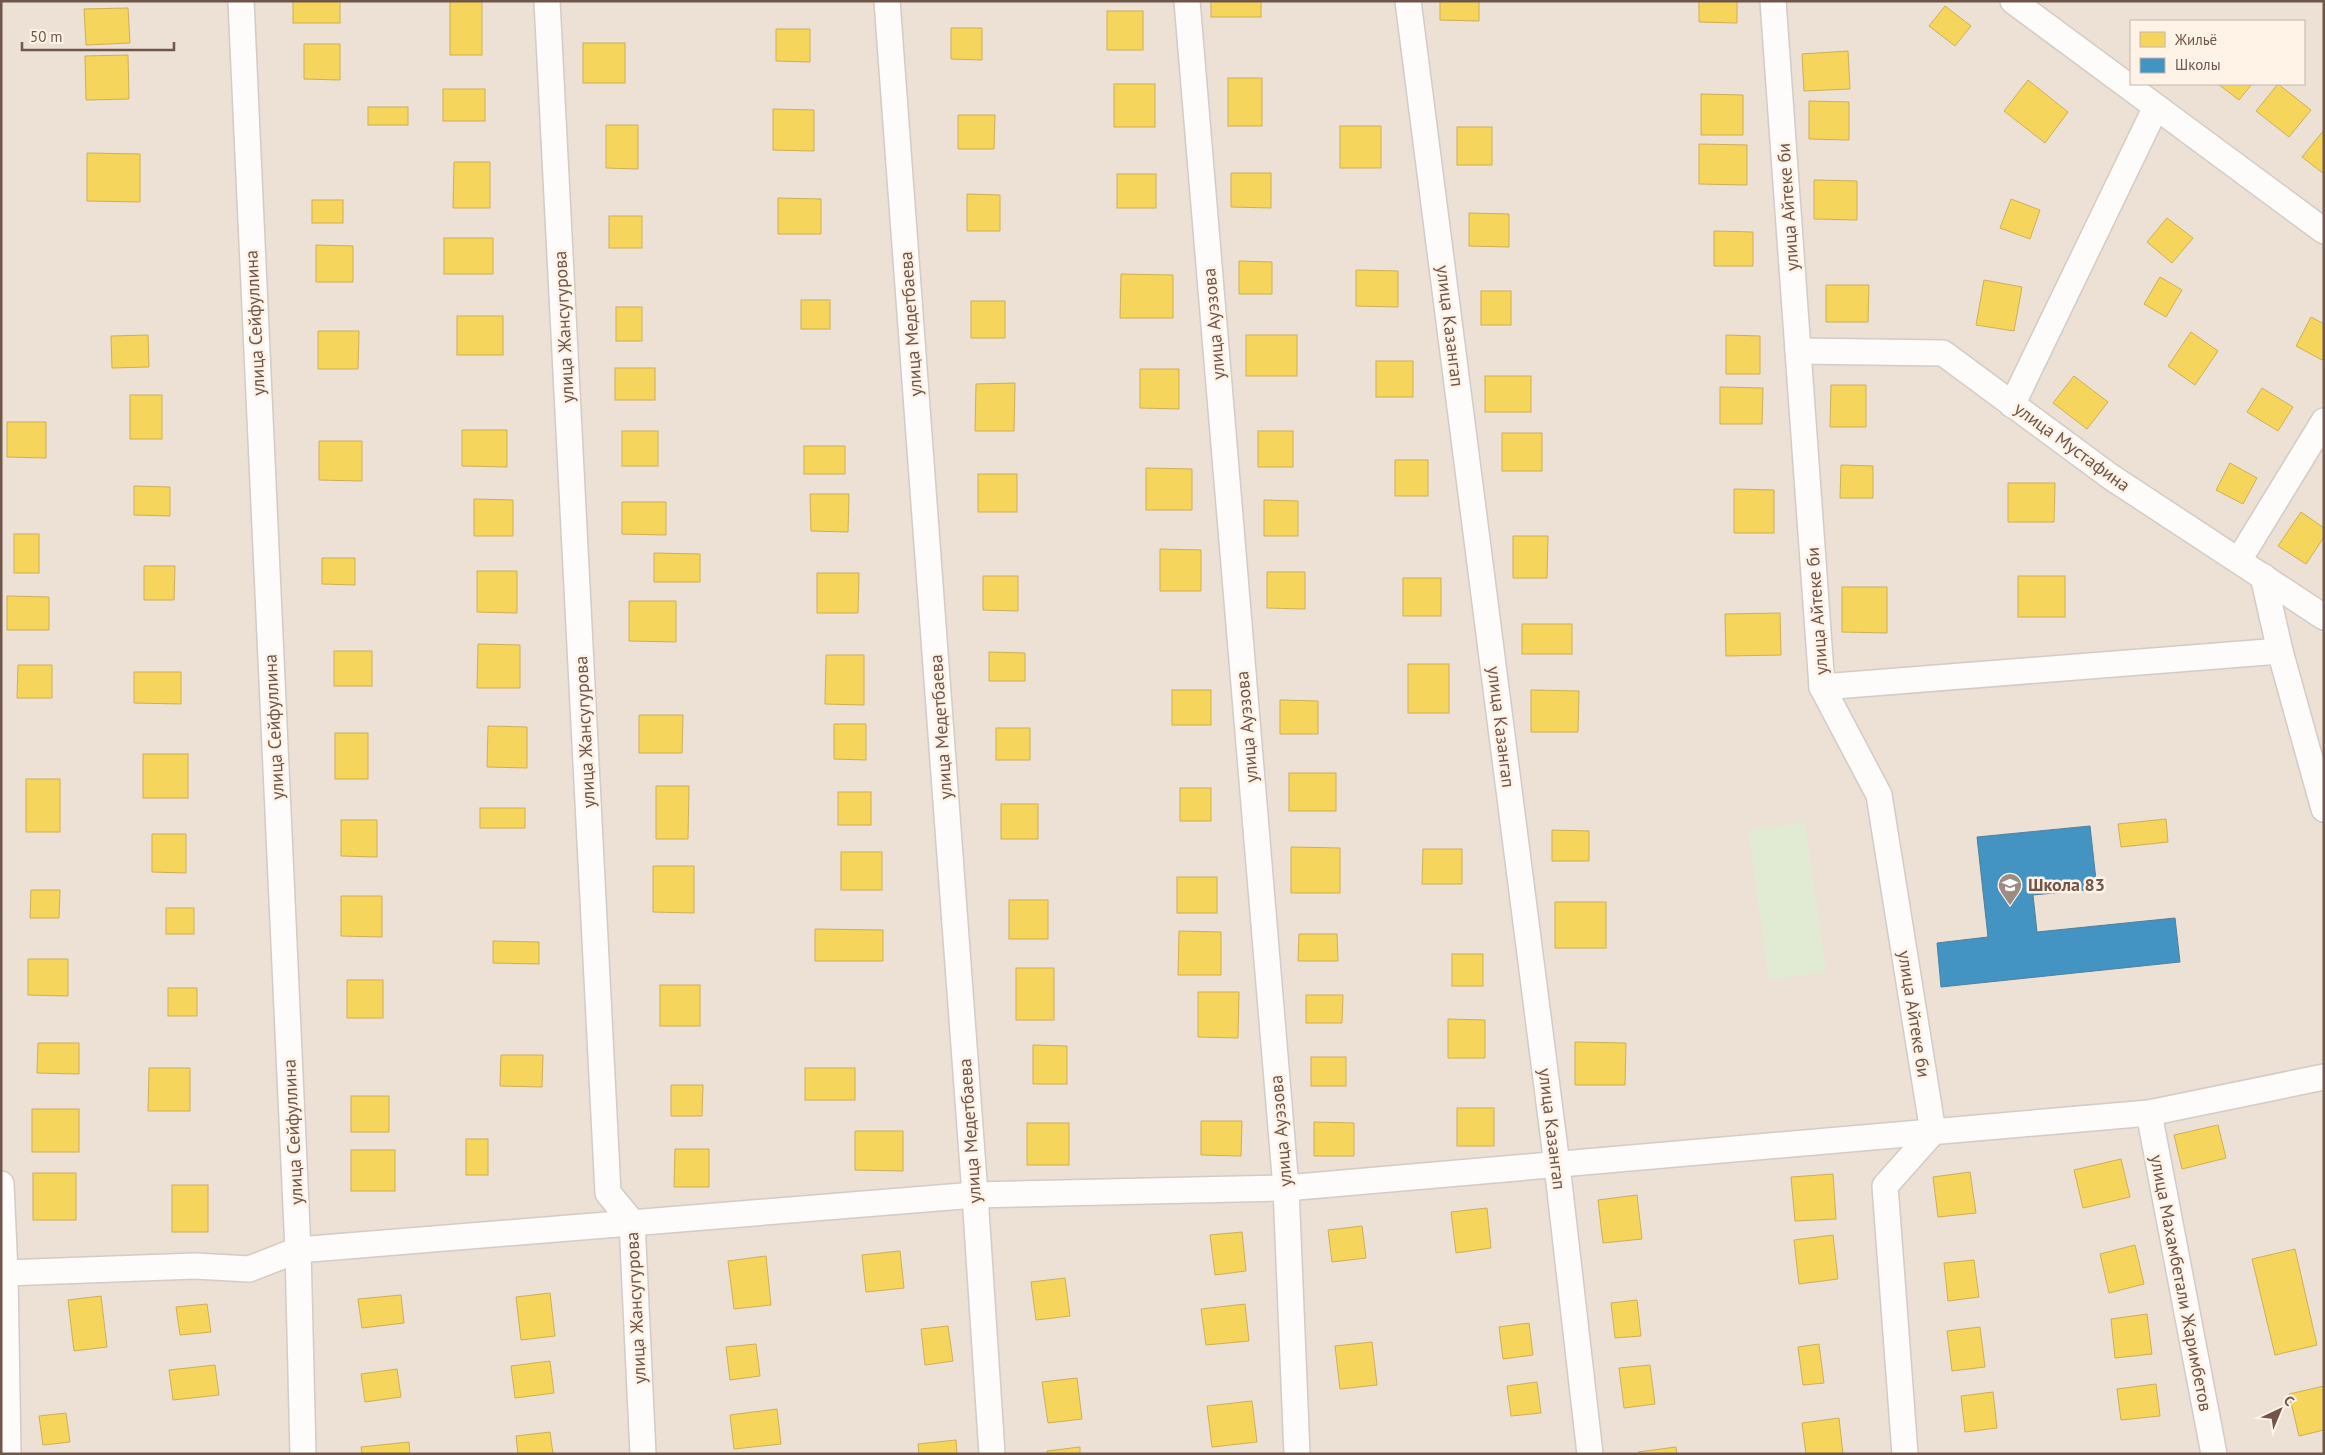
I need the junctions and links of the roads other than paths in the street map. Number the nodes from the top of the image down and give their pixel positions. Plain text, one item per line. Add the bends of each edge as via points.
1 (241, 1) edge
2 (547, 1) edge
3 (887, 1) edge
4 (1187, 1) edge
5 (1408, 1) edge
6 (1773, 1) edge
7 (2012, 1) edge
8 (2156, 107) junction
9 (2324, 231) edge
10 (1798, 351) junction
11 (2012, 405) junction
12 (2324, 421) edge
13 (2239, 560) junction
14 (2262, 576) junction
15 (2324, 617) edge
16 (2280, 651) junction
17 (1822, 687) junction
18 (2324, 809) edge
19 (2324, 1077) edge
20 (2148, 1113) junction
21 (1933, 1132) junction
22 (1557, 1165) junction
23 (1, 1184) edge
24 (1286, 1188) junction
25 (975, 1195) junction
26 (632, 1222) junction
27 (298, 1250) junction
28 (6, 1272) junction
29 (8, 1454) edge
30 (303, 1454) edge
31 (643, 1454) edge
32 (992, 1454) edge
33 (1297, 1454) edge
34 (1590, 1454) edge
35 (1905, 1454) edge
36 (2214, 1454) edge

1 - 27 street, улица Сейфуллина
2 - 26 street, улица Жансугурова via 608,1194
3 - 25 street, улица Медетбаева
4 - 24 street, улица Ауэзова
5 - 22 street, улица Казангап
6 - 10 street, улица Айтеке би
7 - 8 street
8 - 9 street
8 - 11 street
10 - 11 street, улица Мустафина via 1943,353
10 - 17 street, улица Айтеке би
11 - 13 street, улица Мустафина via 2111,478
12 - 13 street
13 - 14 street, улица Мустафина
14 - 15 street, улица Мустафина
14 - 16 street
16 - 17 street
16 - 18 street
17 - 21 street, улица Айтеке би via 1879,795
19 - 20 street
20 - 21 street
20 - 36 street, улица Махамбетали Жаримбетов
21 - 22 street
21 - 35 street via 1885,1186
22 - 24 street
22 - 34 street, улица Казангап
23 - 28 street
24 - 25 street
24 - 33 street, улица Ауэзова
25 - 26 street
25 - 32 street, улица Медетбаева
26 - 27 street
26 - 31 street, улица Жансугурова
27 - 28 street via 249,1269 195,1266
27 - 30 street, улица Сейфуллина
28 - 29 street

